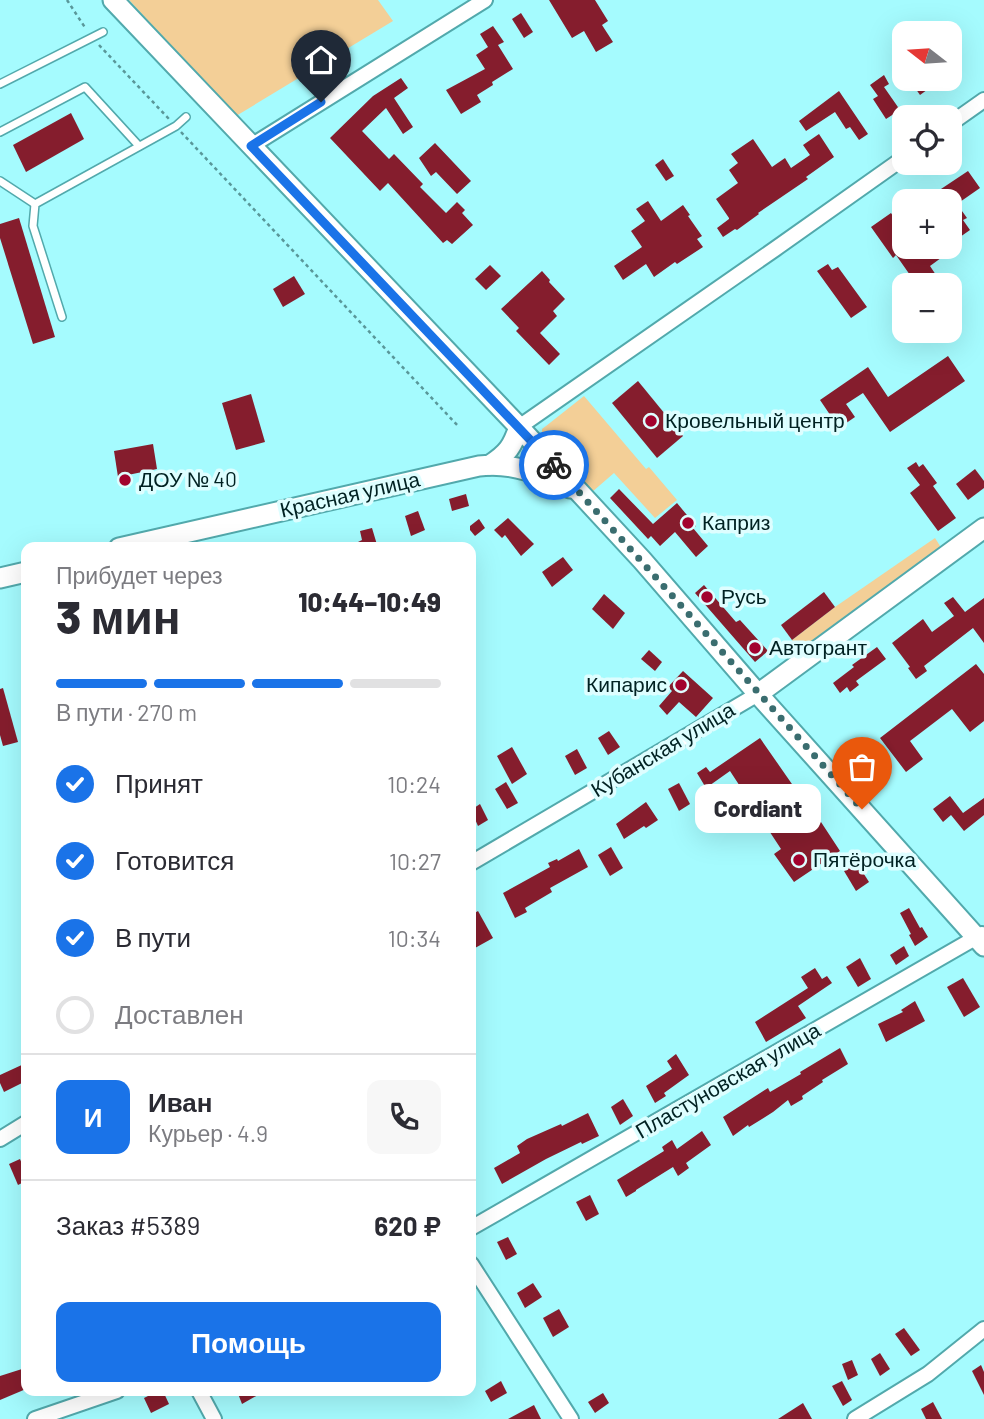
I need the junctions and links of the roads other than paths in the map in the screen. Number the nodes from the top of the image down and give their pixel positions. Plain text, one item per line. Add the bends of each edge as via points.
1 (113, 0) edge
2 (485, 0) edge
3 (103, 32) dead end
4 (0, 83) edge
5 (984, 100) edge
6 (962, 116) edge
7 (186, 117) dead end
8 (0, 132) edge
9 (139, 146) junction
10 (251, 146) junction
11 (892, 166) edge
12 (0, 181) edge
13 (35, 204) junction
14 (62, 317) dead end
15 (519, 427) junction
16 (490, 465) junction
17 (579, 492) junction
18 (984, 528) edge
19 (146, 542) edge
20 (21, 573) edge
21 (0, 578) edge
22 (758, 694) junction
23 (476, 860) edge
24 (982, 939) edge
25 (21, 1127) edge
26 (0, 1139) edge
27 (476, 1225) edge
28 (476, 1272) edge
29 (984, 1329) edge
30 (102, 1396) edge
31 (202, 1396) edge
32 (35, 1419) edge
33 (214, 1419) edge
34 (571, 1419) edge
35 (855, 1419) edge

1 - 10 main road
2 - 10 street
3 - 4 lane
5 - 6 street
7 - 9 lane
8 - 9 lane via 85,87
9 - 13 lane
10 - 15 main road
11 - 15 street
12 - 13 lane
13 - 14 lane via 33,226
15 - 16 main road via 511,448
15 - 17 main road
16 - 17 main road, Красная улица via 522,468
16 - 19 main road, Красная улица
17 - 22 main road
18 - 22 main road, Кубанская улица
20 - 21 main road
22 - 23 street, Кубанская улица
22 - 24 main road
24 - 27 street, Пластуновская улица
25 - 26 street
28 - 34 street
29 - 35 street via 928,1374
30 - 32 street
31 - 33 street

